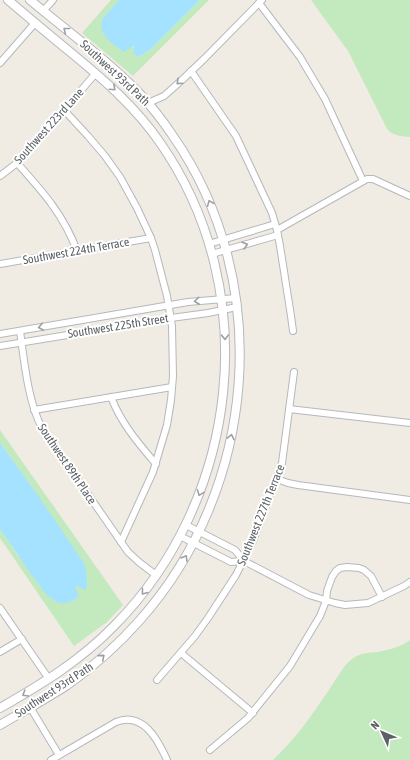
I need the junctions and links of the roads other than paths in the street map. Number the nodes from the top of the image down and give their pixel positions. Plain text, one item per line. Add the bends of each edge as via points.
1 (8, 0) edge
2 (30, 0) edge
3 (53, 0) edge
4 (260, 1) edge
5 (44, 11) junction
6 (35, 23) junction
7 (0, 62) edge
8 (191, 71) junction
9 (96, 73) junction
10 (148, 103) junction
11 (64, 110) junction
12 (17, 163) junction
13 (0, 176) edge
14 (363, 181) junction
15 (410, 196) edge
16 (276, 230) junction
17 (151, 238) junction
18 (223, 240) junction
19 (209, 244) junction
20 (226, 250) junction
21 (77, 251) junction
22 (212, 254) junction
23 (1, 262) edge
24 (236, 298) junction
25 (221, 299) junction
26 (169, 305) junction
27 (237, 307) junction
28 (223, 310) junction
29 (171, 318) junction
30 (20, 331) junction
31 (293, 331) dead end
32 (0, 334) edge
33 (22, 342) junction
34 (0, 346) edge
35 (294, 372) dead end
36 (172, 387) junction
37 (111, 397) junction
38 (289, 408) junction
39 (34, 410) junction
40 (410, 423) edge
41 (156, 464) junction
42 (276, 479) junction
43 (410, 500) edge
44 (186, 526) junction
45 (199, 532) junction
46 (180, 536) junction
47 (121, 542) junction
48 (193, 543) junction
49 (244, 561) junction
50 (156, 576) junction
51 (410, 582) edge
52 (382, 597) junction
53 (326, 601) junction
54 (0, 608) edge
55 (22, 639) junction
56 (0, 652) edge
57 (180, 653) junction
58 (49, 679) junction
59 (157, 680) dead end
60 (0, 708) edge
61 (30, 708) junction
62 (253, 713) junction
63 (0, 725) edge
64 (210, 750) dead end
65 (59, 755) junction
66 (51, 760) edge
67 (167, 760) edge

1 - 6 street, Southwest 93rd Path
2 - 5 street, Southwest 93rd Path
3 - 5 street
4 - 8 street
4 - 14 street via 300,57 325,99
10 -> 5 street, Southwest 93rd Path via 110,66
6 - 7 street
6 - 9 street, Southwest 93rd Path
8 -> 10 street via 164,96
8 - 16 street via 236,136 272,213
9 - 11 street, Southwest 223rd Lane
9 -> 19 street, Southwest 93rd Path via 129,104 163,146 190,194
18 -> 10 street, Southwest 93rd Path via 208,197 196,173 174,137
11 - 12 street, Southwest 223rd Lane
11 - 17 street via 112,166 132,198
12 - 13 street, Southwest 223rd Lane
12 - 21 street via 54,207 72,236
14 - 15 street via 373,179
14 - 16 street
16 - 18 street
20 -> 16 street
16 - 31 street
17 - 21 street, Southwest 224th Terrace
17 - 26 street
18 - 19 street
18 - 20 street, Southwest 93rd Path
19 - 22 street, Southwest 93rd Path
20 - 22 street
20 - 24 street, Southwest 93rd Path
21 - 23 street, Southwest 224th Terrace
22 - 25 street, Southwest 93rd Path
24 - 25 street, Southwest 225th Street
24 - 27 street, Southwest 93rd Path
25 -> 26 street, Southwest 225th Street
25 - 28 street, Southwest 93rd Path
26 - 29 street
26 -> 30 street, Southwest 225th Street
27 - 28 street, Southwest 225th Street
45 -> 27 street, Southwest 93rd Path via 220,479 234,426 240,365
28 - 29 street, Southwest 225th Street
28 -> 44 street, Southwest 93rd Path via 225,367 220,421 207,475
29 - 33 street, Southwest 225th Street
29 - 36 street
30 - 32 street, Southwest 225th Street
30 - 33 street, Southwest 89th Place
33 - 34 street, Southwest 225th Street
33 - 39 street, Southwest 89th Place
35 - 38 street, Southwest 227th Terrace
36 - 37 street
36 - 41 street via 167,425
37 - 39 street
37 - 41 street via 129,431
38 - 40 street
38 - 42 street, Southwest 227th Terrace via 283,458
39 - 47 street, Southwest 89th Place via 44,433
41 - 47 street
42 - 43 street via 298,485
42 - 49 street, Southwest 227th Terrace via 254,541
44 - 45 street
44 - 46 street, Southwest 93rd Path
45 - 48 street, Southwest 93rd Path
45 - 49 street via 235,550
46 - 48 street
46 - 50 street, Southwest 93rd Path
47 - 50 street, Southwest 89th Place via 142,566
48 - 49 street via 231,562
61 -> 48 street, Southwest 93rd Path via 78,676 120,641 156,600
49 - 53 street via 309,595
49 - 57 street, Southwest 227th Terrace via 206,622
50 -> 58 street, Southwest 93rd Path via 133,606 105,635
51 - 52 street
52 - 53 street via 368,603 345,605
52 - 53 street via 366,572 359,568 346,567 340,568 333,575
53 - 62 street via 320,616 290,666
54 - 55 street
55 - 56 street
55 - 58 street
57 - 59 street, Southwest 227th Terrace
57 - 62 street
58 -> 60 street, Southwest 93rd Path
61 - 63 street, Southwest 93rd Path
61 - 65 street
62 - 64 street
65 - 66 street
65 - 67 street via 117,722 134,720 150,732

